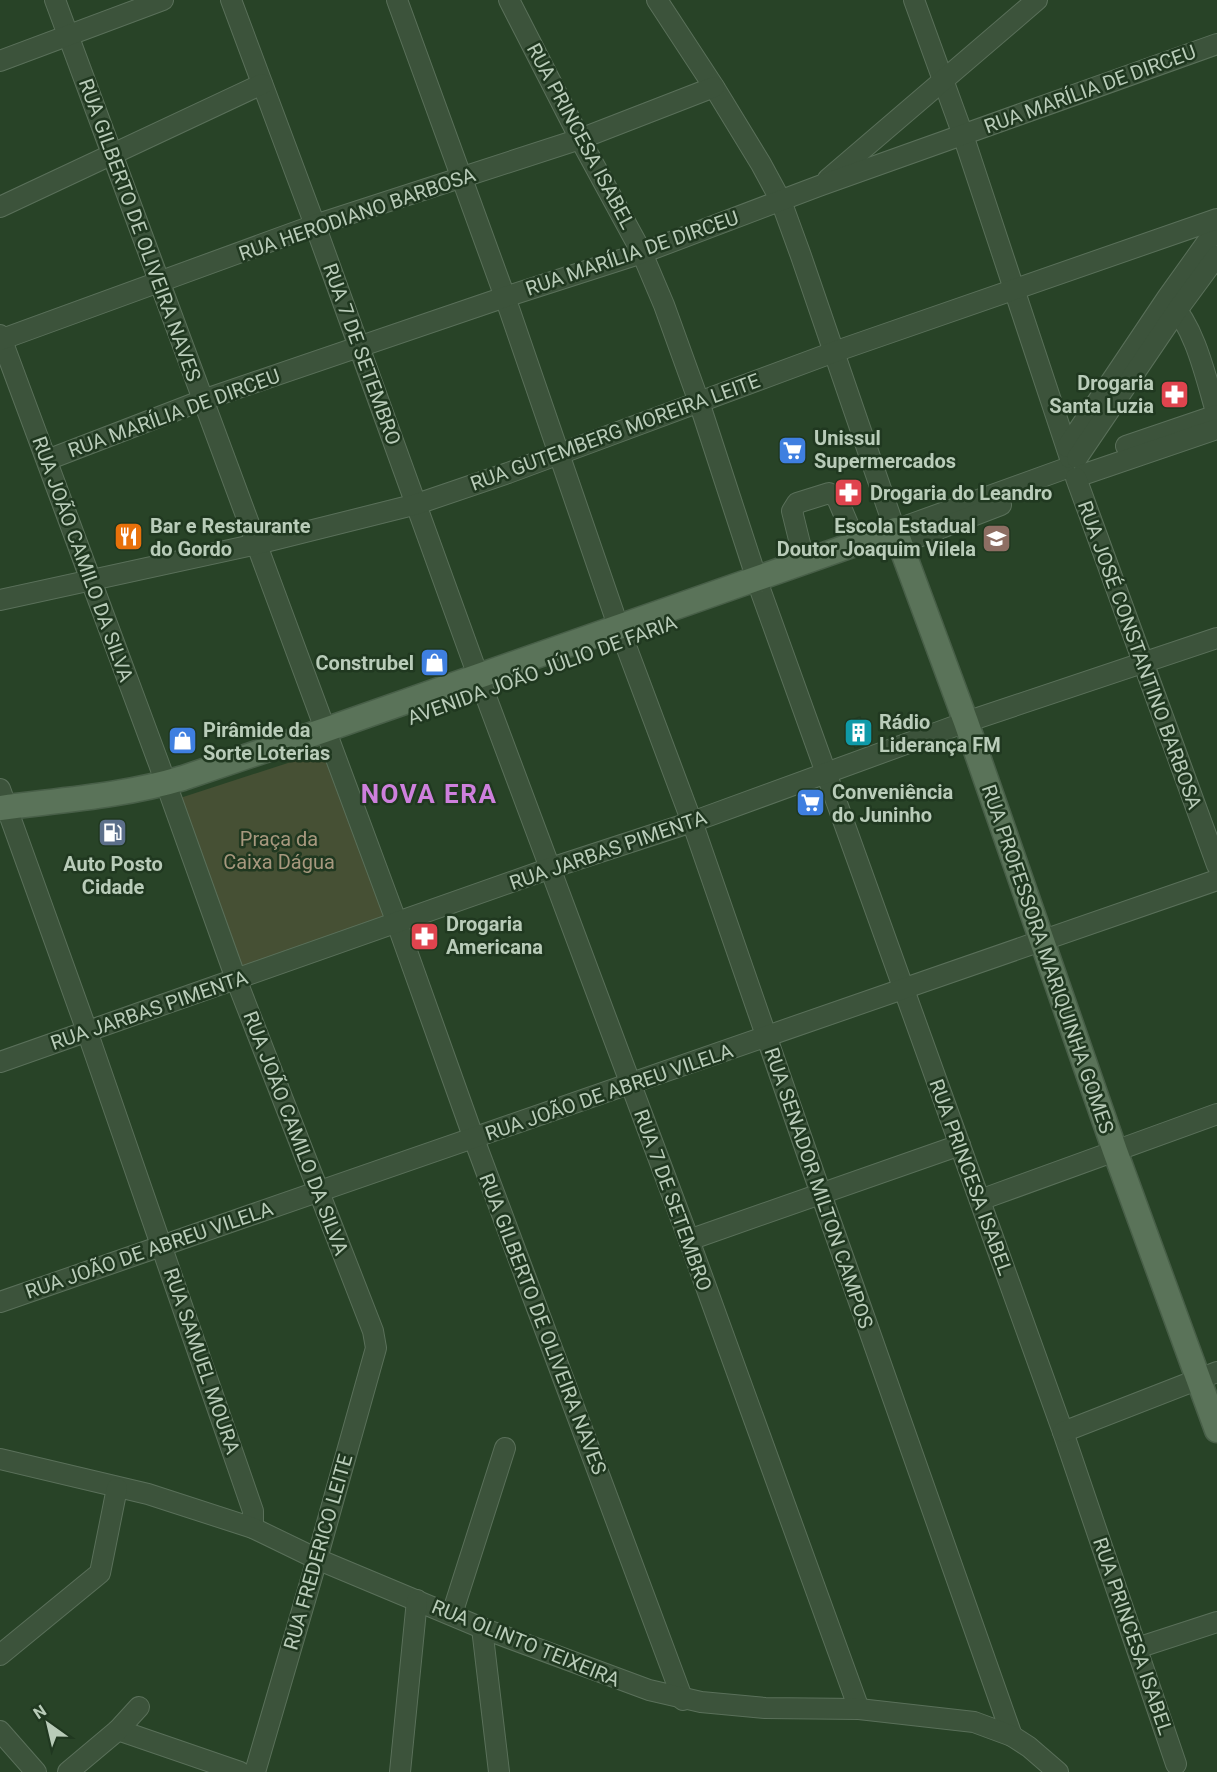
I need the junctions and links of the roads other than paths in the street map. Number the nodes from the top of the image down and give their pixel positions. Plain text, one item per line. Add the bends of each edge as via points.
1 (55, 0) edge
2 (163, 0) edge
3 (231, 0) edge
4 (397, 0) edge
5 (509, 0) edge
6 (657, 0) edge
7 (914, 0) edge
8 (1037, 0) edge
9 (68, 36) junction
10 (1217, 44) edge
11 (0, 61) edge
12 (943, 81) junction
13 (261, 84) junction
14 (714, 87) junction
15 (963, 135) junction
16 (580, 139) junction
17 (112, 153) junction
18 (462, 178) junction
19 (819, 186) junction
20 (781, 201) junction
21 (0, 207) edge
22 (1217, 219) edge
23 (315, 225) junction
24 (1217, 228) edge
25 (642, 253) junction
26 (1217, 256) edge
27 (160, 282) junction
28 (1014, 289) junction
29 (505, 297) junction
30 (1172, 304) junction
31 (1, 338) edge
32 (359, 346) junction
33 (834, 352) junction
34 (203, 400) junction
35 (699, 402) junction
36 (1217, 415) edge
37 (1217, 429) edge
38 (1153, 444) junction
39 (559, 454) junction
40 (47, 460) junction
41 (1074, 466) junction
42 (417, 504) junction
43 (897, 537) junction
44 (855, 543) junction
45 (257, 544) junction
46 (804, 560) junction
47 (91, 580) junction
48 (759, 586) junction
49 (0, 600) edge
50 (621, 634) junction
51 (1217, 638) edge
52 (1144, 664) junction
53 (481, 683) junction
54 (966, 723) junction
55 (327, 737) junction
56 (826, 774) junction
57 (169, 791) junction
58 (4, 810) edge
59 (692, 822) junction
60 (1217, 865) edge
61 (551, 868) junction
62 (1217, 880) edge
63 (397, 924) junction
64 (1041, 941) junction
65 (236, 979) junction
66 (903, 988) junction
67 (87, 1031) junction
68 (766, 1038) junction
69 (0, 1062) edge
70 (630, 1084) junction
71 (1217, 1114) edge
72 (474, 1139) junction
73 (960, 1145) junction
74 (1115, 1151) junction
75 (318, 1191) junction
76 (821, 1194) junction
77 (980, 1200) junction
78 (689, 1240) junction
79 (162, 1247) junction
80 (0, 1302) edge
81 (373, 1331) joint
82 (1207, 1375) edge
83 (1217, 1430) edge
84 (1063, 1432) junction
85 (505, 1448) dead end
86 (0, 1459) edge
87 (117, 1488) junction
88 (253, 1528) junction
89 (317, 1559) junction
90 (417, 1600) junction
91 (452, 1614) junction
92 (1217, 1622) edge
93 (482, 1628) junction
94 (1137, 1648) junction
95 (0, 1655) edge
96 (683, 1700) junction
97 (140, 1707) dead end
98 (859, 1709) junction
99 (118, 1730) junction
100 (0, 1731) edge
101 (1012, 1736) junction
102 (1176, 1764) dead end
103 (36, 1772) edge
104 (68, 1772) edge
105 (240, 1772) edge
106 (255, 1772) edge
107 (400, 1772) edge
108 (499, 1772) edge
109 (1058, 1772) edge

1 - 9 street, RUA GILBERTO DE OLIVEIRA NAVES
2 - 9 street
3 - 13 street, RUA 7 DE SETEMBRO
4 - 18 street, RUA SENADOR MILTON CAMPOS
5 - 16 street, RUA PRINCESA ISABEL
6 - 14 street, RUA PROFESSORA MARIQUINHA GOMES
7 - 12 street, RUA JOSÉ CONSTANTINO BARBOSA
8 - 12 street
9 - 11 street
9 - 17 street, RUA GILBERTO DE OLIVEIRA NAVES
10 - 15 street, RUA MARÍLIA DE DIRCEU
12 - 15 street, RUA JOSÉ CONSTANTINO BARBOSA
12 - 19 street
13 - 17 street
13 - 23 street, RUA 7 DE SETEMBRO
14 - 16 street, RUA HERODIANO BARBOSA
14 - 20 street, RUA PROFESSORA MARIQUINHA GOMES
15 - 19 street, RUA MARÍLIA DE DIRCEU
15 - 28 street, RUA JOSÉ CONSTANTINO BARBOSA
16 - 18 street, RUA HERODIANO BARBOSA
16 - 25 street, RUA PRINCESA ISABEL
17 - 21 street
17 - 27 street, RUA GILBERTO DE OLIVEIRA NAVES
18 - 23 street, RUA HERODIANO BARBOSA
18 - 29 street, RUA SENADOR MILTON CAMPOS
19 - 20 street, RUA MARÍLIA DE DIRCEU
20 - 25 street, RUA MARÍLIA DE DIRCEU
20 - 33 street, RUA PROFESSORA MARIQUINHA GOMES
22 - 28 street, RUA GUTEMBERG MOREIRA LEITE
23 - 27 street, RUA HERODIANO BARBOSA
23 - 32 street, RUA 7 DE SETEMBRO
24 - 30 street
25 - 29 street, RUA MARÍLIA DE DIRCEU
25 - 35 street, RUA PRINCESA ISABEL
26 - 30 street
27 - 31 street, RUA HERODIANO BARBOSA
27 - 34 street, RUA GILBERTO DE OLIVEIRA NAVES
28 - 33 street, RUA GUTEMBERG MOREIRA LEITE
28 - 41 street, RUA JOSÉ CONSTANTINO BARBOSA
29 - 32 street, RUA MARÍLIA DE DIRCEU
29 - 39 street, RUA SENADOR MILTON CAMPOS
30 - 36 street via 1191,337
30 - 41 street via 1118,384
31 - 40 street, RUA JOÃO CAMILO DA SILVA
32 - 34 street, RUA MARÍLIA DE DIRCEU
32 - 42 street, RUA 7 DE SETEMBRO
33 - 35 street, RUA GUTEMBERG MOREIRA LEITE
33 - 43 street, RUA PROFESSORA MARIQUINHA GOMES
34 - 40 street, RUA MARÍLIA DE DIRCEU
34 - 45 street, RUA GILBERTO DE OLIVEIRA NAVES
35 - 39 street, RUA GUTEMBERG MOREIRA LEITE
35 - 48 street, RUA PRINCESA ISABEL
36 - 38 street, AVENIDA JOÃO JÚLIO DE FARIA
37 - 38 street, AVENIDA JOÃO JÚLIO DE FARIA
38 - 41 street, AVENIDA JOÃO JÚLIO DE FARIA
39 - 42 street, RUA GUTEMBERG MOREIRA LEITE
39 - 50 street, RUA SENADOR MILTON CAMPOS
40 - 47 street, RUA JOÃO CAMILO DA SILVA
41 - 43 street, AVENIDA JOÃO JÚLIO DE FARIA
41 - 52 street, RUA JOSÉ CONSTANTINO BARBOSA
42 - 45 street, RUA GUTEMBERG MOREIRA LEITE
42 - 53 street, RUA 7 DE SETEMBRO
43 - 44 main road, AVENIDA JOÃO JÚLIO DE FARIA
43 - 48 main road, AVENIDA JOÃO JÚLIO DE FARIA
43 - 54 main road, RUA PROFESSORA MARIQUINHA GOMES
44 - 46 main road, AVENIDA JOÃO JÚLIO DE FARIA
44 - 46 street via 837,498 829,493 797,503 792,511
45 - 47 street, RUA GUTEMBERG MOREIRA LEITE
45 - 55 street, RUA GILBERTO DE OLIVEIRA NAVES
46 - 48 main road, AVENIDA JOÃO JÚLIO DE FARIA
47 - 49 street, RUA GUTEMBERG MOREIRA LEITE
47 - 57 street, RUA JOÃO CAMILO DA SILVA
48 - 50 main road, AVENIDA JOÃO JÚLIO DE FARIA
48 - 56 street, RUA PRINCESA ISABEL
50 - 53 main road, AVENIDA JOÃO JÚLIO DE FARIA
50 - 59 street, RUA SENADOR MILTON CAMPOS
51 - 52 street, RUA JARBAS PIMENTA
52 - 54 street, RUA JARBAS PIMENTA
52 - 60 street, RUA JOSÉ CONSTANTINO BARBOSA
53 - 55 main road, AVENIDA JOÃO JÚLIO DE FARIA
53 - 61 street, RUA 7 DE SETEMBRO
54 - 56 street, RUA JARBAS PIMENTA
54 - 64 main road, RUA PROFESSORA MARIQUINHA GOMES
55 - 57 main road, AVENIDA JOÃO JÚLIO DE FARIA
55 - 63 street, RUA GILBERTO DE OLIVEIRA NAVES
56 - 59 street, RUA JARBAS PIMENTA
56 - 66 street, RUA PRINCESA ISABEL
57 - 58 main road, AVENIDA JOÃO JÚLIO DE FARIA via 110,801
57 - 65 street, RUA JOÃO CAMILO DA SILVA
58 - 67 street, RUA SAMUEL MOURA
59 - 61 street, RUA JARBAS PIMENTA
59 - 68 street, RUA SENADOR MILTON CAMPOS
61 - 63 street, RUA JARBAS PIMENTA
61 - 70 street, RUA 7 DE SETEMBRO
62 - 64 street, RUA JOÃO DE ABREU VILELA
63 - 65 street, RUA JARBAS PIMENTA
63 - 72 street, RUA GILBERTO DE OLIVEIRA NAVES
64 - 66 street, RUA JOÃO DE ABREU VILELA
64 - 74 main road, RUA PROFESSORA MARIQUINHA GOMES
65 - 67 street, RUA JARBAS PIMENTA
65 - 75 street, RUA JOÃO CAMILO DA SILVA
66 - 68 street, RUA JOÃO DE ABREU VILELA
66 - 73 street, RUA PRINCESA ISABEL
67 - 69 street, RUA JARBAS PIMENTA
67 - 79 street, RUA SAMUEL MOURA
68 - 70 street, RUA JOÃO DE ABREU VILELA
68 - 76 street, RUA SENADOR MILTON CAMPOS
70 - 72 street, RUA JOÃO DE ABREU VILELA
70 - 78 street, RUA 7 DE SETEMBRO
71 - 74 street
72 - 75 street, RUA JOÃO DE ABREU VILELA
72 - 96 street, RUA GILBERTO DE OLIVEIRA NAVES
73 - 76 street
73 - 77 street, RUA PRINCESA ISABEL
74 - 77 street
74 - 82 main road, RUA PROFESSORA MARIQUINHA GOMES
75 - 79 street, RUA JOÃO DE ABREU VILELA
75 - 81 street, RUA JOÃO CAMILO DA SILVA
76 - 78 street
76 - 101 street, RUA SENADOR MILTON CAMPOS
77 - 84 street, RUA PRINCESA ISABEL
78 - 98 street, RUA 7 DE SETEMBRO
79 - 80 street, RUA JOÃO DE ABREU VILELA
79 - 88 street, RUA SAMUEL MOURA via 253,1511
81 - 89 street, RUA FREDERICO LEITE via 376,1348
82 - 83 main road, RUA PROFESSORA MARIQUINHA GOMES
82 - 84 street
84 - 94 street, RUA PRINCESA ISABEL
85 - 91 street
86 - 87 street, RUA OLINTO TEIXEIRA
87 - 88 street, RUA OLINTO TEIXEIRA
87 - 95 street via 100,1573
88 - 89 street, RUA OLINTO TEIXEIRA
89 - 90 street, RUA OLINTO TEIXEIRA
89 - 106 street, RUA FREDERICO LEITE
90 - 91 street, RUA OLINTO TEIXEIRA
90 - 107 street
91 - 93 street, RUA OLINTO TEIXEIRA
92 - 94 street
93 - 96 street, RUA OLINTO TEIXEIRA via 617,1680
93 - 108 street
94 - 102 street, RUA PRINCESA ISABEL
96 - 98 street, RUA OLINTO TEIXEIRA via 765,1708
97 - 99 street
98 - 101 street, RUA OLINTO TEIXEIRA via 955,1719
99 - 104 street
99 - 105 street
100 - 103 street
101 - 109 street, RUA OLINTO TEIXEIRA

